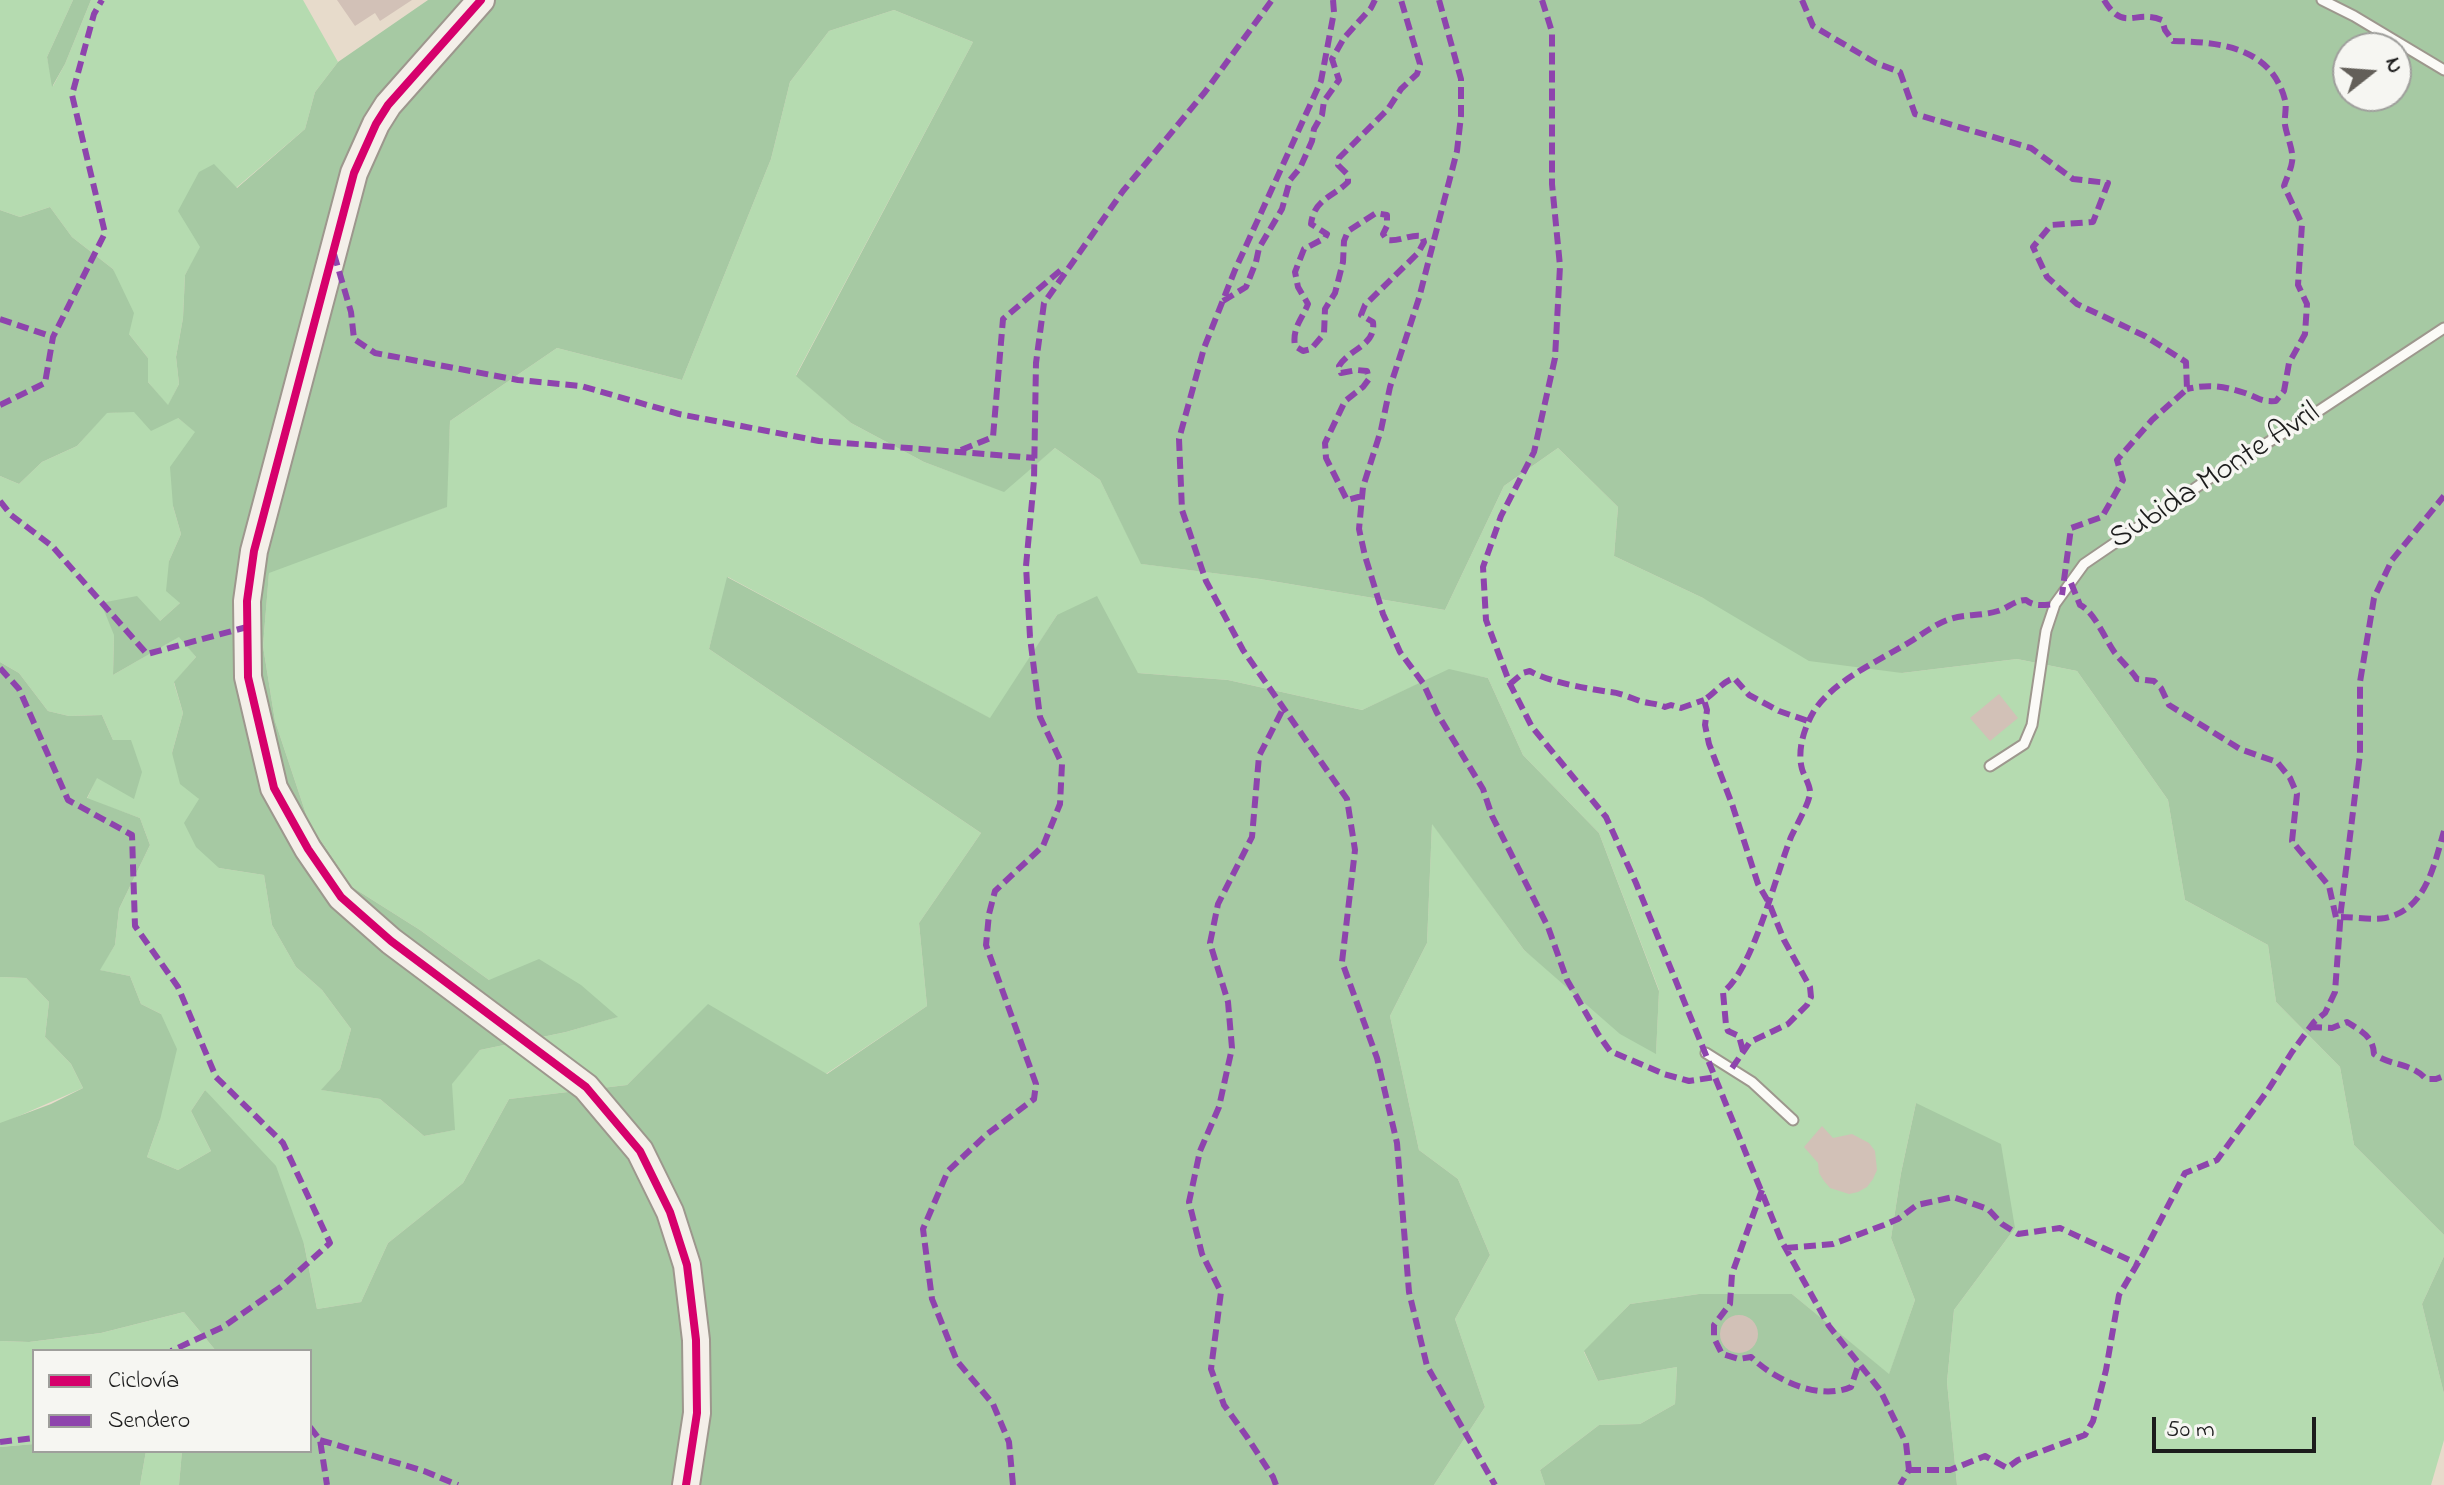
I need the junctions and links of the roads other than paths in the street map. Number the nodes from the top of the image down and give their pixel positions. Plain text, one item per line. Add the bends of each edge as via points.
1 (481, 0) edge
2 (2322, 0) edge
3 (2444, 70) edge
4 (2444, 328) edge
5 (1990, 766) dead end
6 (1706, 1053) dead end
7 (1793, 1120) dead end
8 (686, 1485) edge

1 - 8 street via 388,105 354,173 254,551 247,601 248,677 274,788 341,897 391,941 586,1087 640,1151 670,1212 687,1265 697,1413
2 - 3 lane
4 - 5 lane, Subida Monte Avril via 2084,564 2055,604 2024,744
6 - 7 lane via 1752,1082

